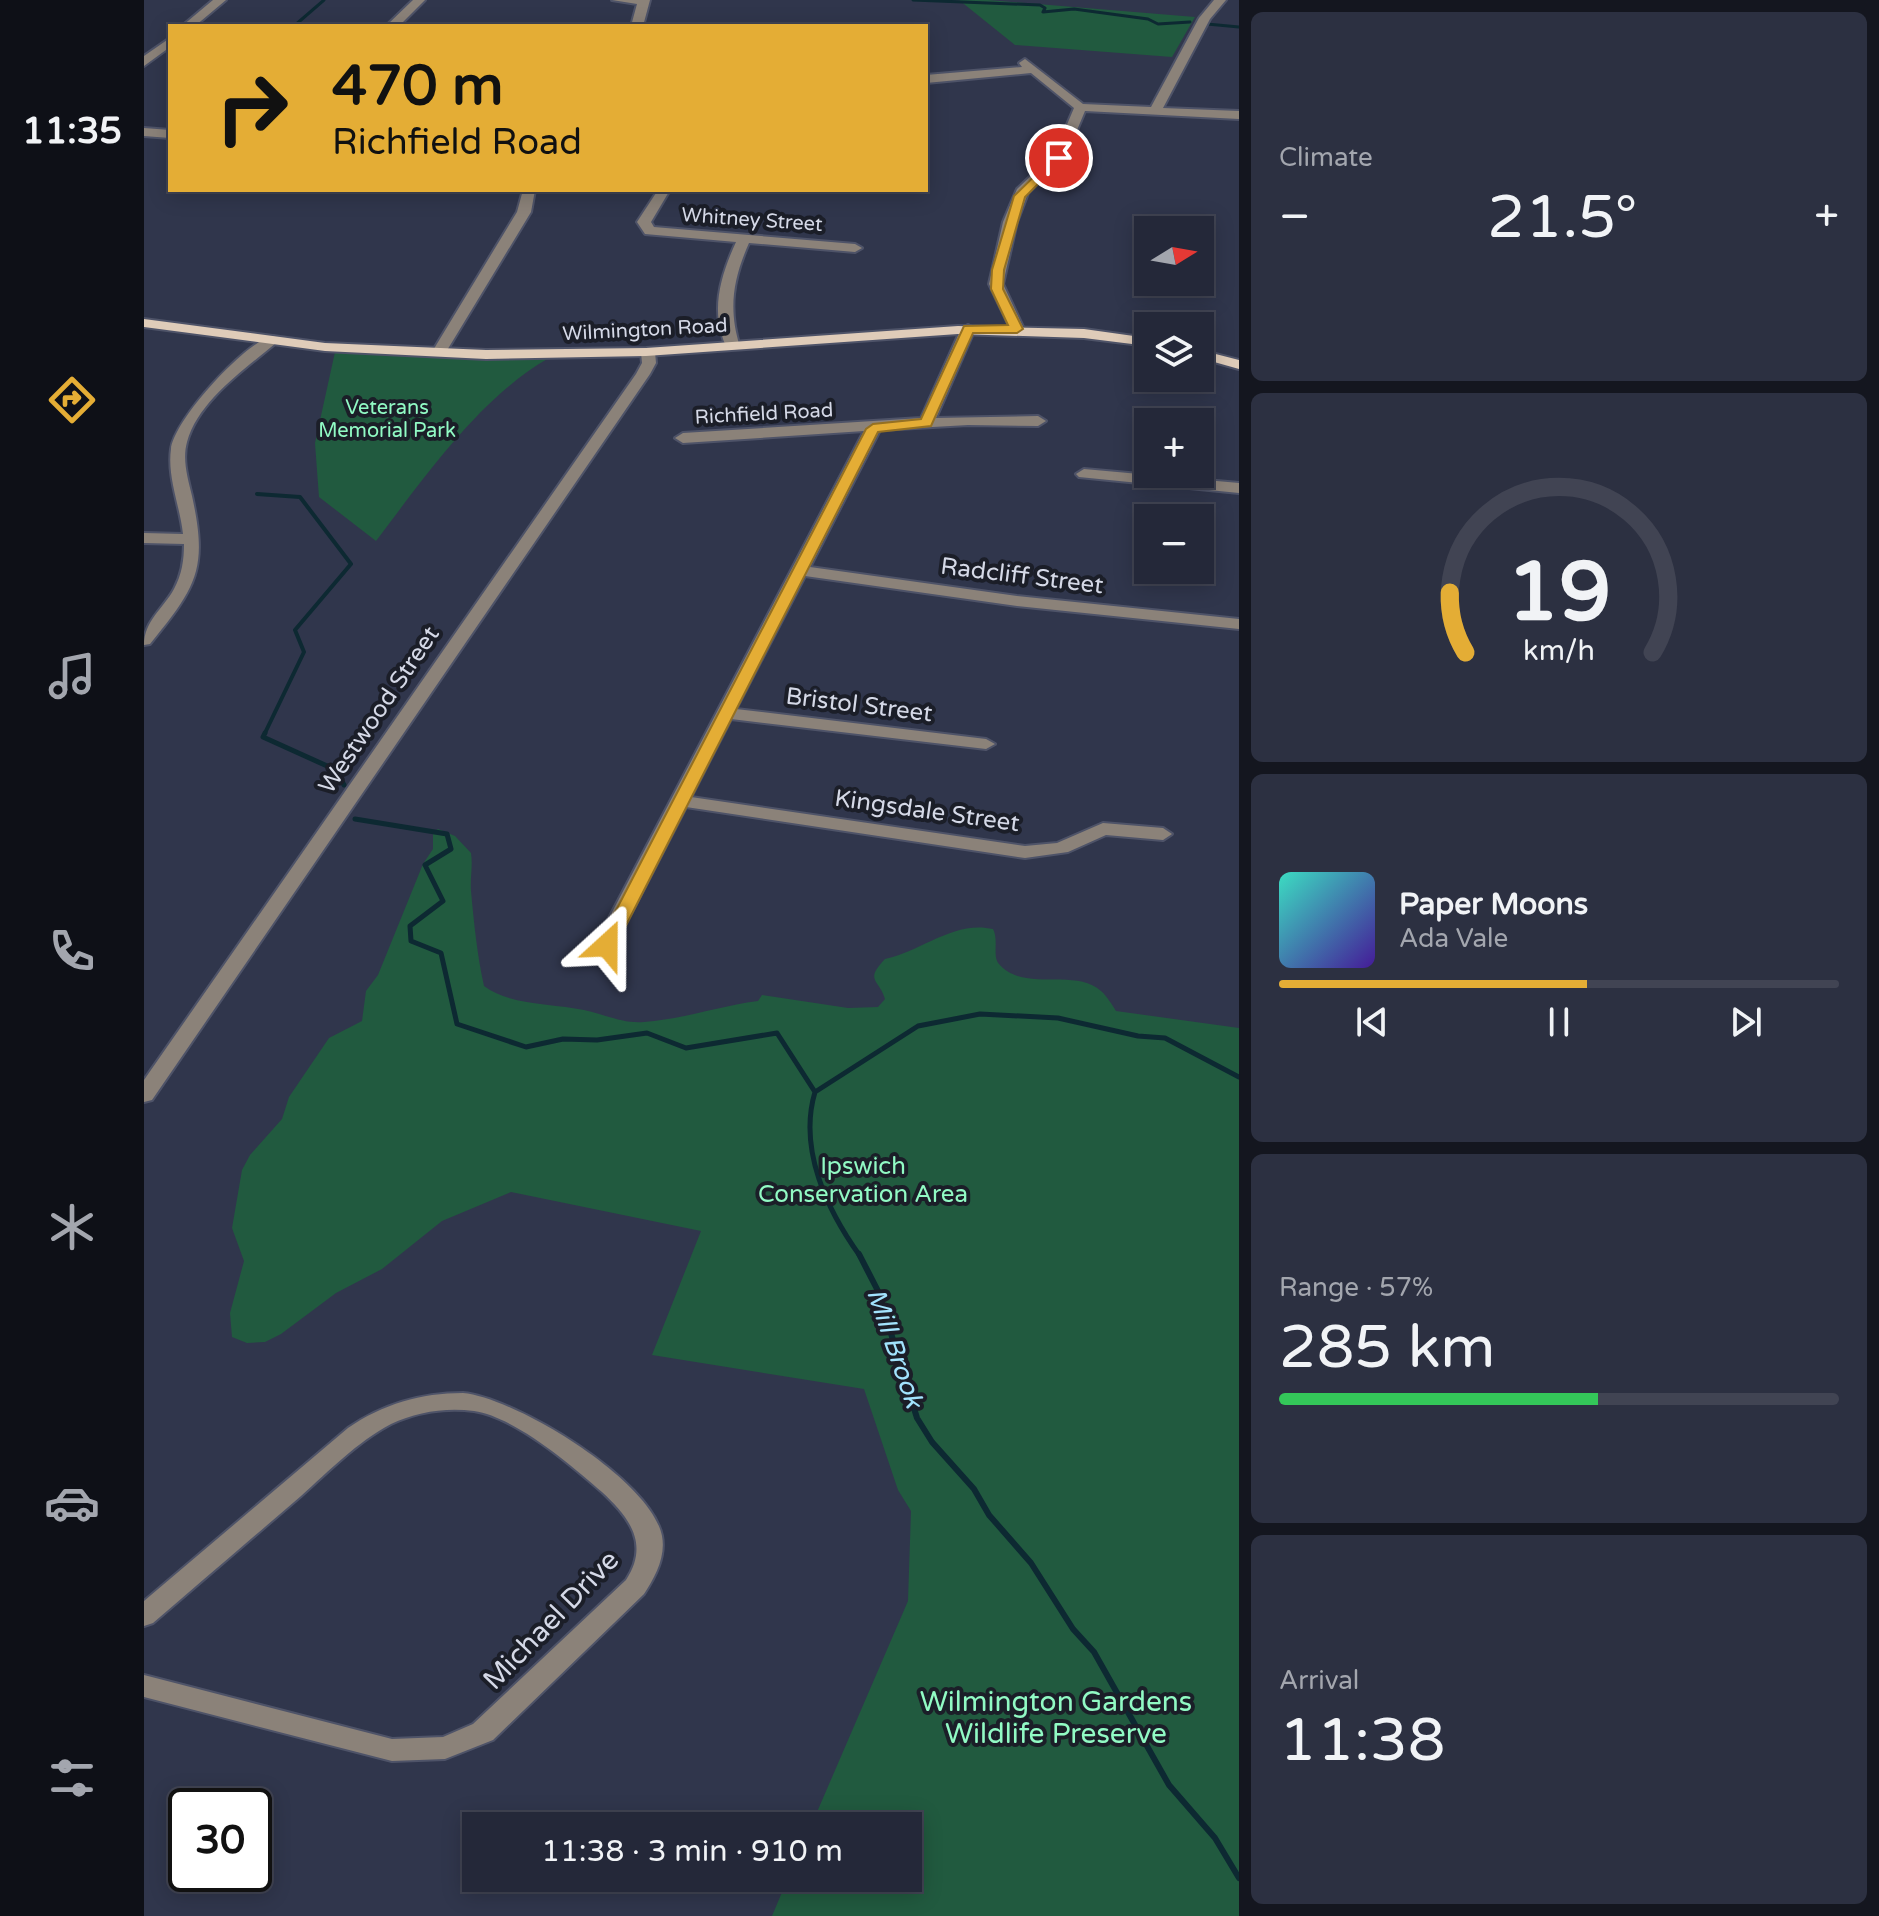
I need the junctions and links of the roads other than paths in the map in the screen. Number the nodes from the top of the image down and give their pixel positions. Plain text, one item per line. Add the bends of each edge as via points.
1 (220, 0) edge
2 (419, 0) edge
3 (618, 0) edge
4 (1220, 0) edge
5 (644, 1) edge
6 (190, 24) edge
7 (394, 24) edge
8 (638, 24) edge
9 (168, 43) edge
10 (144, 62) edge
11 (928, 79) edge
12 (1080, 107) junction
13 (1154, 112) junction
14 (1239, 115) edge
15 (144, 132) edge
16 (168, 134) edge
17 (529, 192) edge
18 (663, 192) edge
19 (744, 240) junction
20 (855, 248) dead end
21 (144, 323) edge
22 (968, 329) junction
23 (1017, 329) junction
24 (271, 340) junction
25 (1134, 341) edge
26 (733, 347) junction
27 (439, 352) junction
28 (648, 352) junction
29 (1214, 358) edge
30 (1239, 365) edge
31 (1038, 421) dead end
32 (926, 423) junction
33 (873, 429) junction
34 (683, 438) dead end
35 (1084, 474) dead end
36 (1239, 488) edge
37 (144, 538) edge
38 (194, 539) junction
39 (799, 570) junction
40 (1239, 624) edge
41 (144, 640) edge
42 (726, 713) junction
43 (986, 744) dead end
44 (680, 801) junction
45 (1163, 834) dead end
46 (615, 969) dead end
47 (144, 1095) edge
48 (144, 1616) edge
49 (144, 1686) edge

1 - 6 street
2 - 7 street
3 - 5 street
4 - 13 street
5 - 8 street
9 - 10 street
11 - 12 street via 1029,66
12 - 13 street
12 - 23 street via 1061,154 1022,192 1010,222 996,284
13 - 14 street
15 - 16 street
17 - 27 street via 524,212
18 - 19 street, Whitney Street via 644,222 647,230
19 - 20 street, Whitney Street
19 - 26 street via 723,294
21 - 24 main road, Wilmington Road
22 - 23 main road, Wilmington Road
22 - 26 main road, Wilmington Road via 859,333
22 - 32 street
23 - 25 main road, Wilmington Road
24 - 27 main road, Wilmington Road
24 - 38 street via 217,391 180,440 178,467
26 - 28 main road, Wilmington Road
27 - 28 main road, Wilmington Road
28 - 47 street, Westwood Street via 643,374
29 - 30 main road
31 - 32 street, Richfield Road
32 - 33 street, Richfield Road
33 - 34 street, Richfield Road
33 - 39 street
35 - 36 street
37 - 38 street
38 - 41 street via 186,585
39 - 40 street, Radcliff Street via 1017,601
39 - 42 street
42 - 43 street, Bristol Street
42 - 44 street
44 - 45 street, Kingsdale Street via 1025,852 1061,848 1103,829
44 - 46 street via 608,939
48 - 49 street, Michael Drive via 367,1427 426,1403 479,1403 525,1421 632,1505 649,1536 645,1570 628,1594 499,1719 455,1745 392,1750

